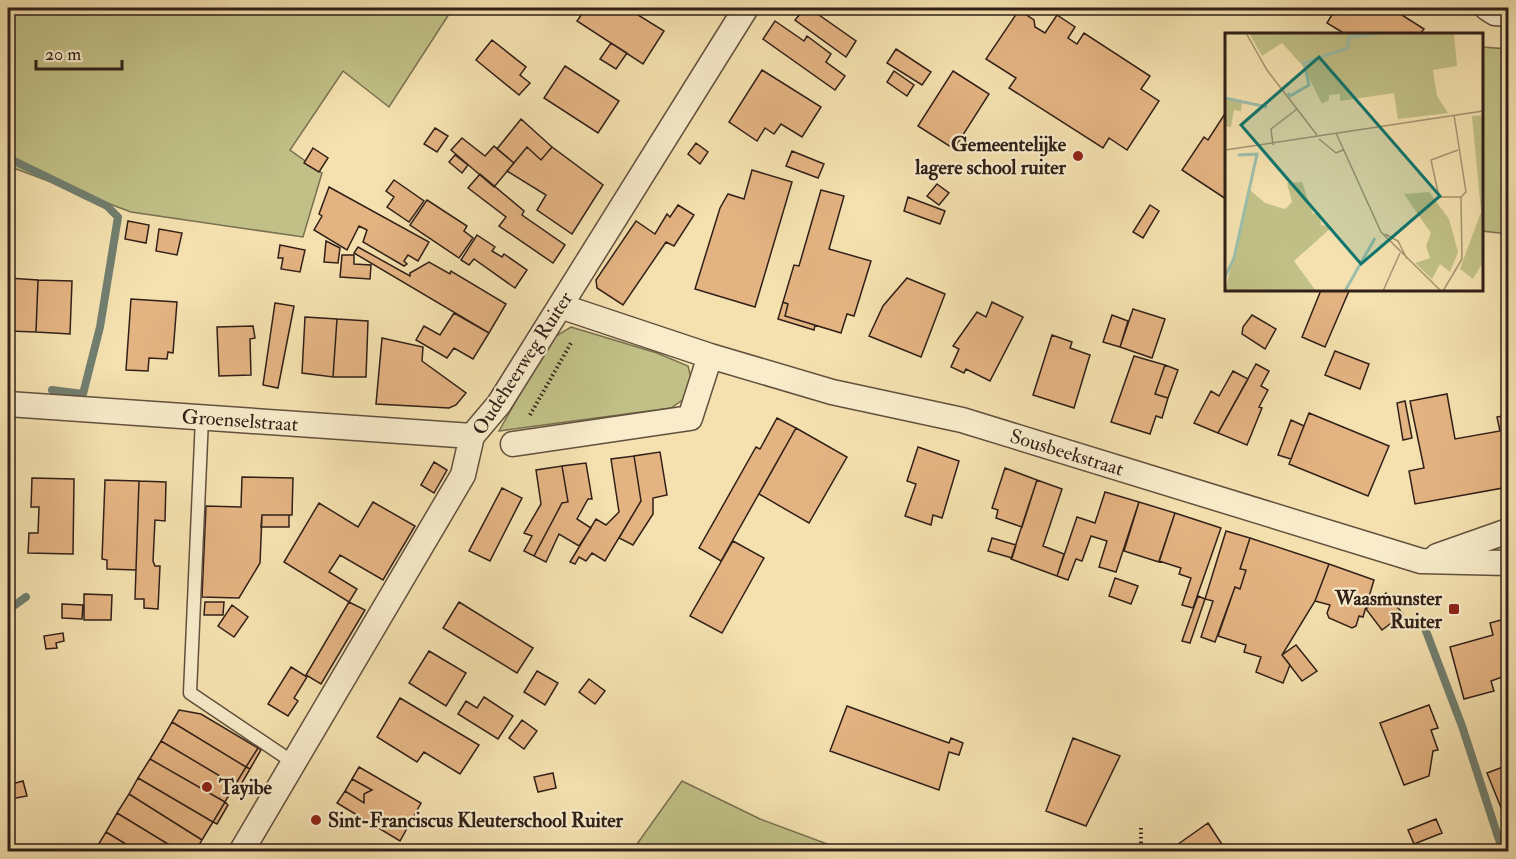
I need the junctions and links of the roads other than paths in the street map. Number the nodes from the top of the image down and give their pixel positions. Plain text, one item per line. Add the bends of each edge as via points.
1 (746, 8) edge
2 (1487, 8) edge
3 (1509, 14) edge
4 (560, 306) junction
5 (710, 356) junction
6 (8, 404) edge
7 (202, 418) junction
8 (472, 436) junction
9 (513, 444) dead end
10 (1509, 531) edge
11 (1421, 561) junction
12 (1509, 562) edge
13 (294, 763) junction
14 (241, 852) edge

1 - 4 street, Oudeheerweg Ruiter
2 - 3 street
4 - 5 street, Sousbeekstraat
4 - 8 street, Oudeheerweg Ruiter via 499,404
5 - 9 street via 690,418
5 - 11 street, Sousbeekstraat via 832,392 962,420
6 - 7 street, Groenselstraat
7 - 8 street, Groenselstraat
7 - 13 lane via 190,693
8 - 13 street, Oudeheerweg Ruiter via 463,475
10 - 11 street
11 - 12 street, Sousbeekstraat
13 - 14 street, Oudeheerweg Ruiter

